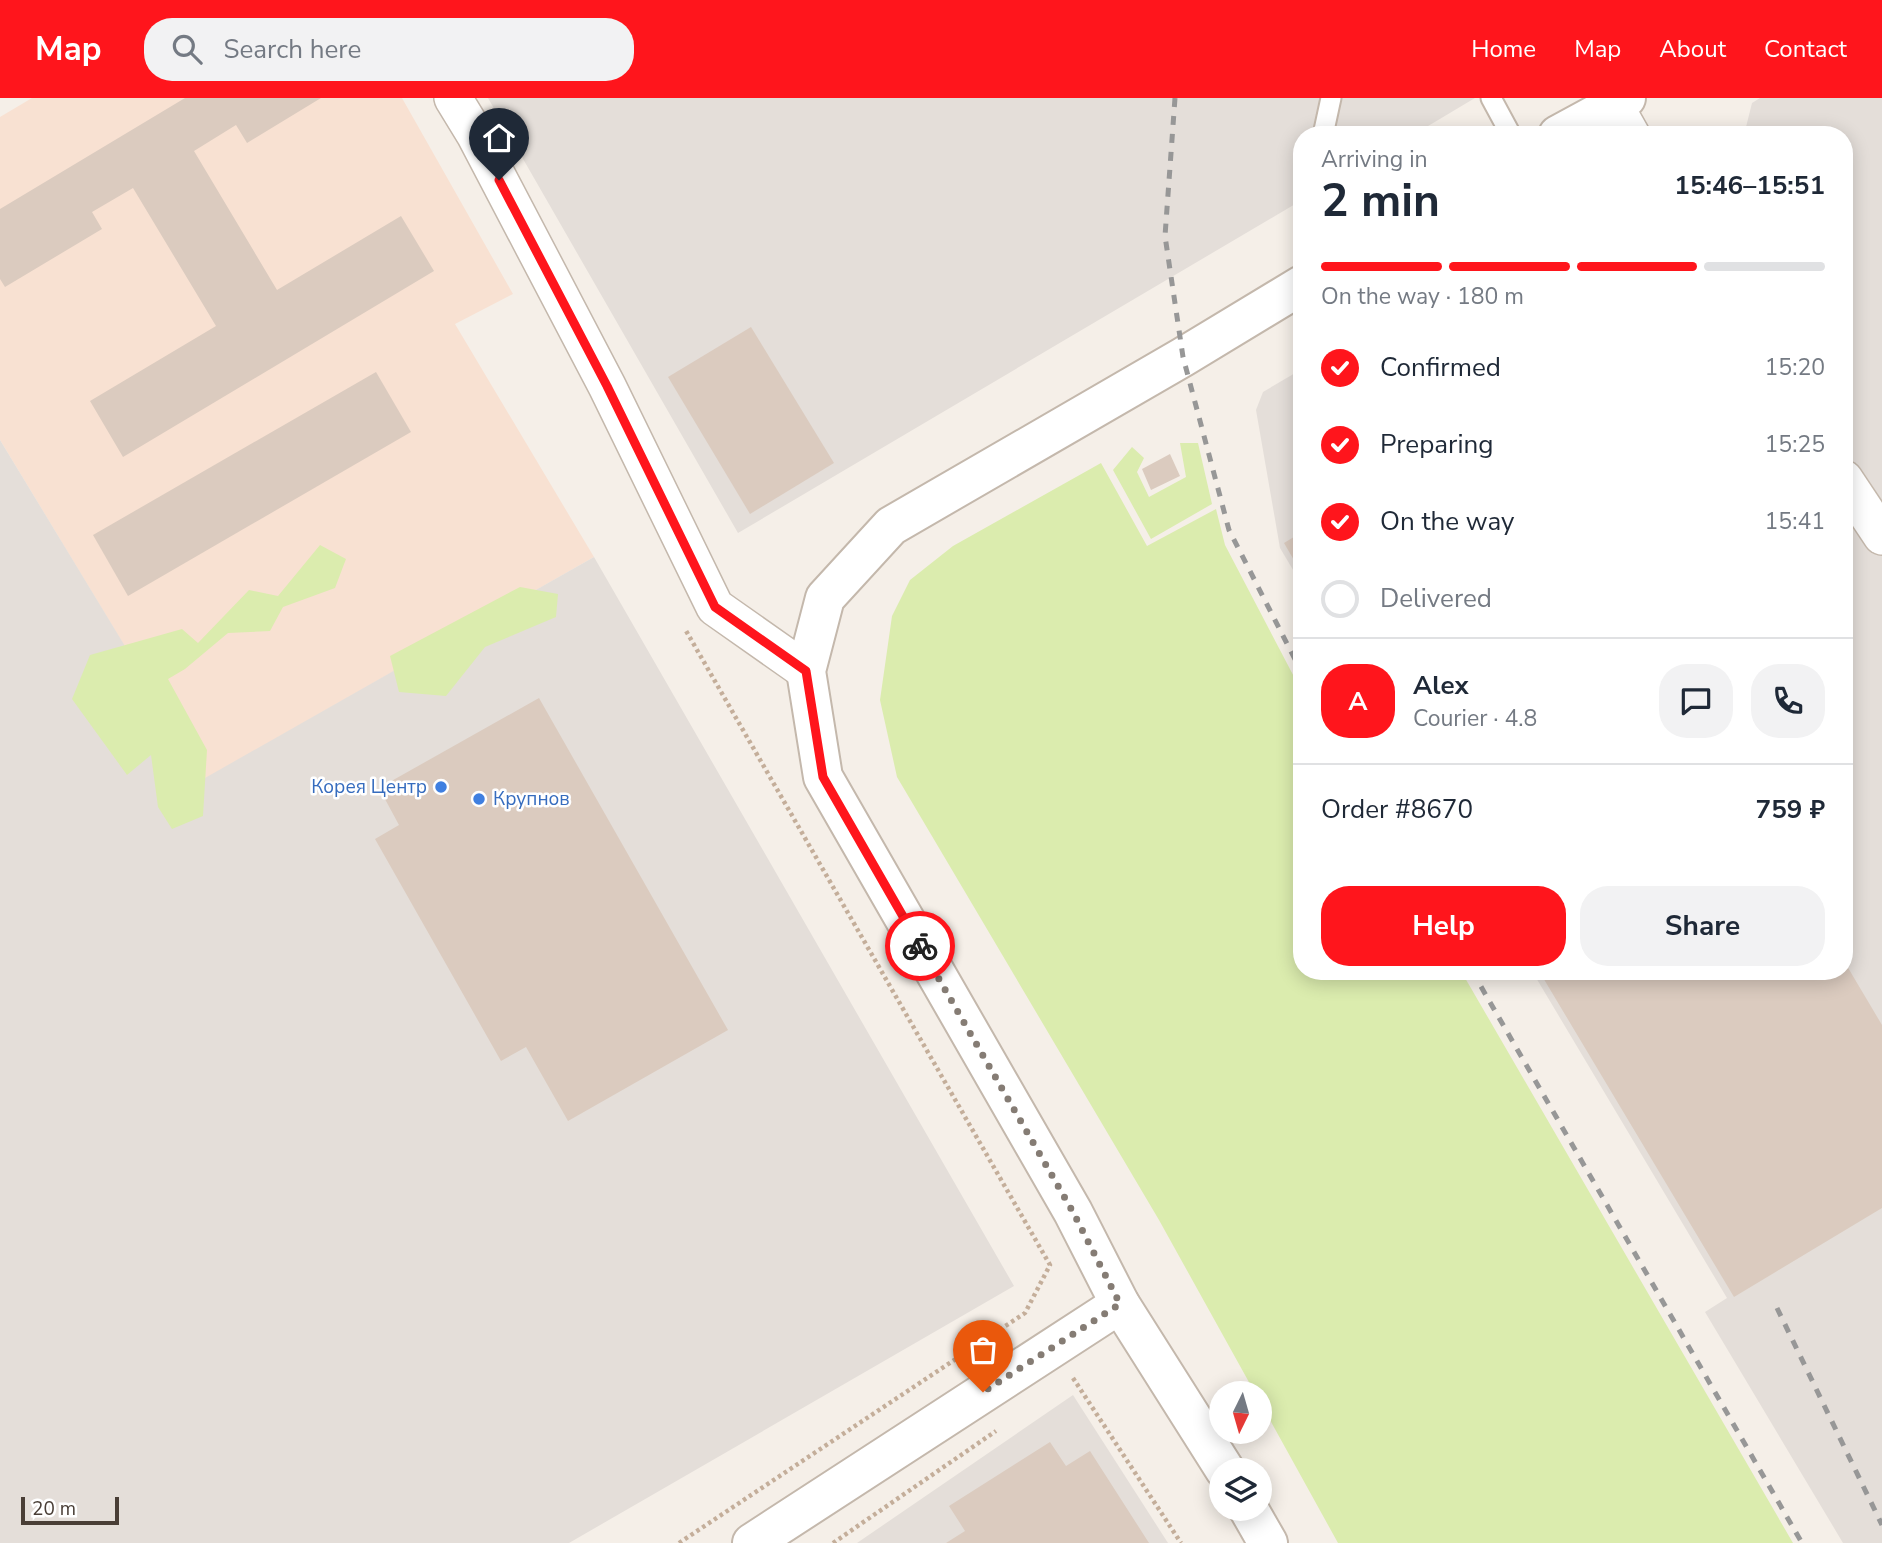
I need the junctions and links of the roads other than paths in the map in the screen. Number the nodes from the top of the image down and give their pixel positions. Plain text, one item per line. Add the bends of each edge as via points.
1 (453, 98) edge
2 (1331, 98) edge
3 (1491, 98) edge
4 (1624, 113) edge
5 (1325, 126) edge
6 (1506, 126) edge
7 (1585, 126) edge
8 (1293, 290) edge
9 (1853, 493) edge
10 (1882, 537) edge
11 (806, 671) junction
12 (1120, 1304) junction
13 (1217, 1458) edge
14 (1255, 1521) edge
15 (752, 1543) edge
16 (1268, 1543) edge

1 - 11 street via 594,362 715,607
2 - 5 lane
3 - 6 lane
4 - 7 street
8 - 11 street via 891,526 825,598
9 - 10 street
11 - 12 street via 823,777 1073,1212
12 - 13 street
12 - 15 street
14 - 16 street

